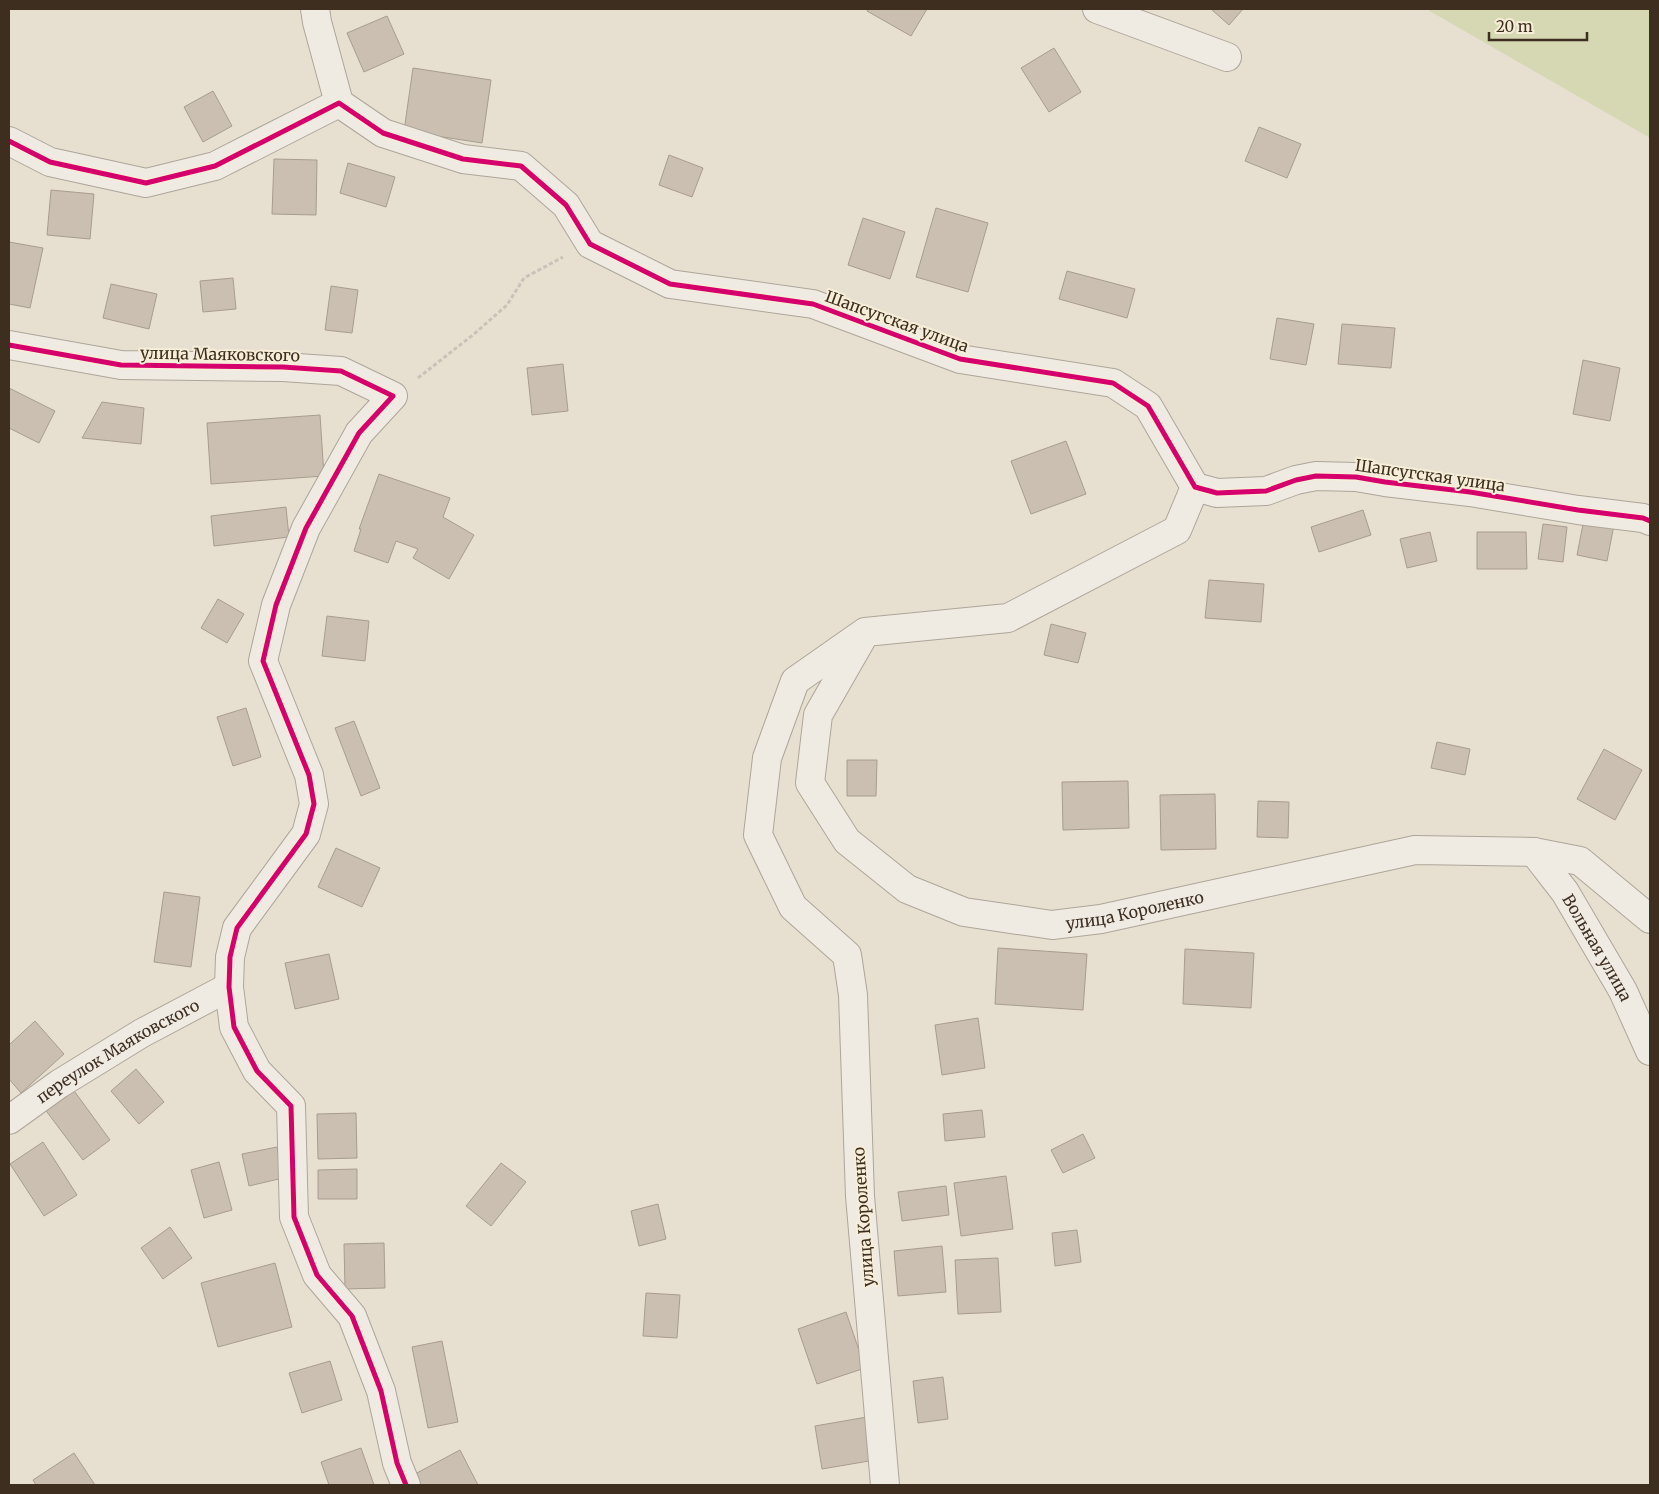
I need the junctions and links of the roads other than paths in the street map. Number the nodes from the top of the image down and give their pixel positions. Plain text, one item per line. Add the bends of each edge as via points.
1 (315, 9) edge
2 (1097, 9) edge
3 (1227, 57) dead end
4 (339, 103) junction
5 (9, 141) edge
6 (9, 344) edge
7 (1195, 487) junction
8 (1650, 521) edge
9 (865, 632) junction
10 (1534, 852) junction
11 (1650, 919) edge
12 (229, 987) junction
13 (1650, 1051) edge
14 (9, 1120) edge
15 (406, 1485) edge
16 (885, 1485) edge

1 - 4 street
2 - 3 street
4 - 5 street via 215,166 146,183 50,162
4 - 7 street, Шапсугская улица via 383,133 463,159 521,166 566,205 590,244 670,284 813,304 960,359 1113,383 1148,406
6 - 12 street, улица Маяковского via 121,365 282,366 341,371 393,396 359,433 334,476 306,528 276,605 263,661 309,775 314,804 306,834 237,928 230,957
7 - 8 street, Шапсугская улица via 1217,494 1266,491 1316,476 1356,476
7 - 9 street, улица Короленко via 1178,530 1008,618
9 - 10 street, улица Короленко via 818,714 810,783 847,841 907,889 964,912 1052,925 1101,920 1415,850
9 - 16 street, улица Короленко via 795,681 767,758 758,835 794,907 847,955 853,995 860,1196
10 - 11 street, улица Короленко via 1580,861
10 - 13 street, Вольная улица via 1565,892 1609,966
12 - 14 street, переулок Маяковского via 142,1033 59,1084
12 - 15 street via 234,1027 258,1071 291,1106 294,1217 317,1275 352,1316 381,1391 397,1463

